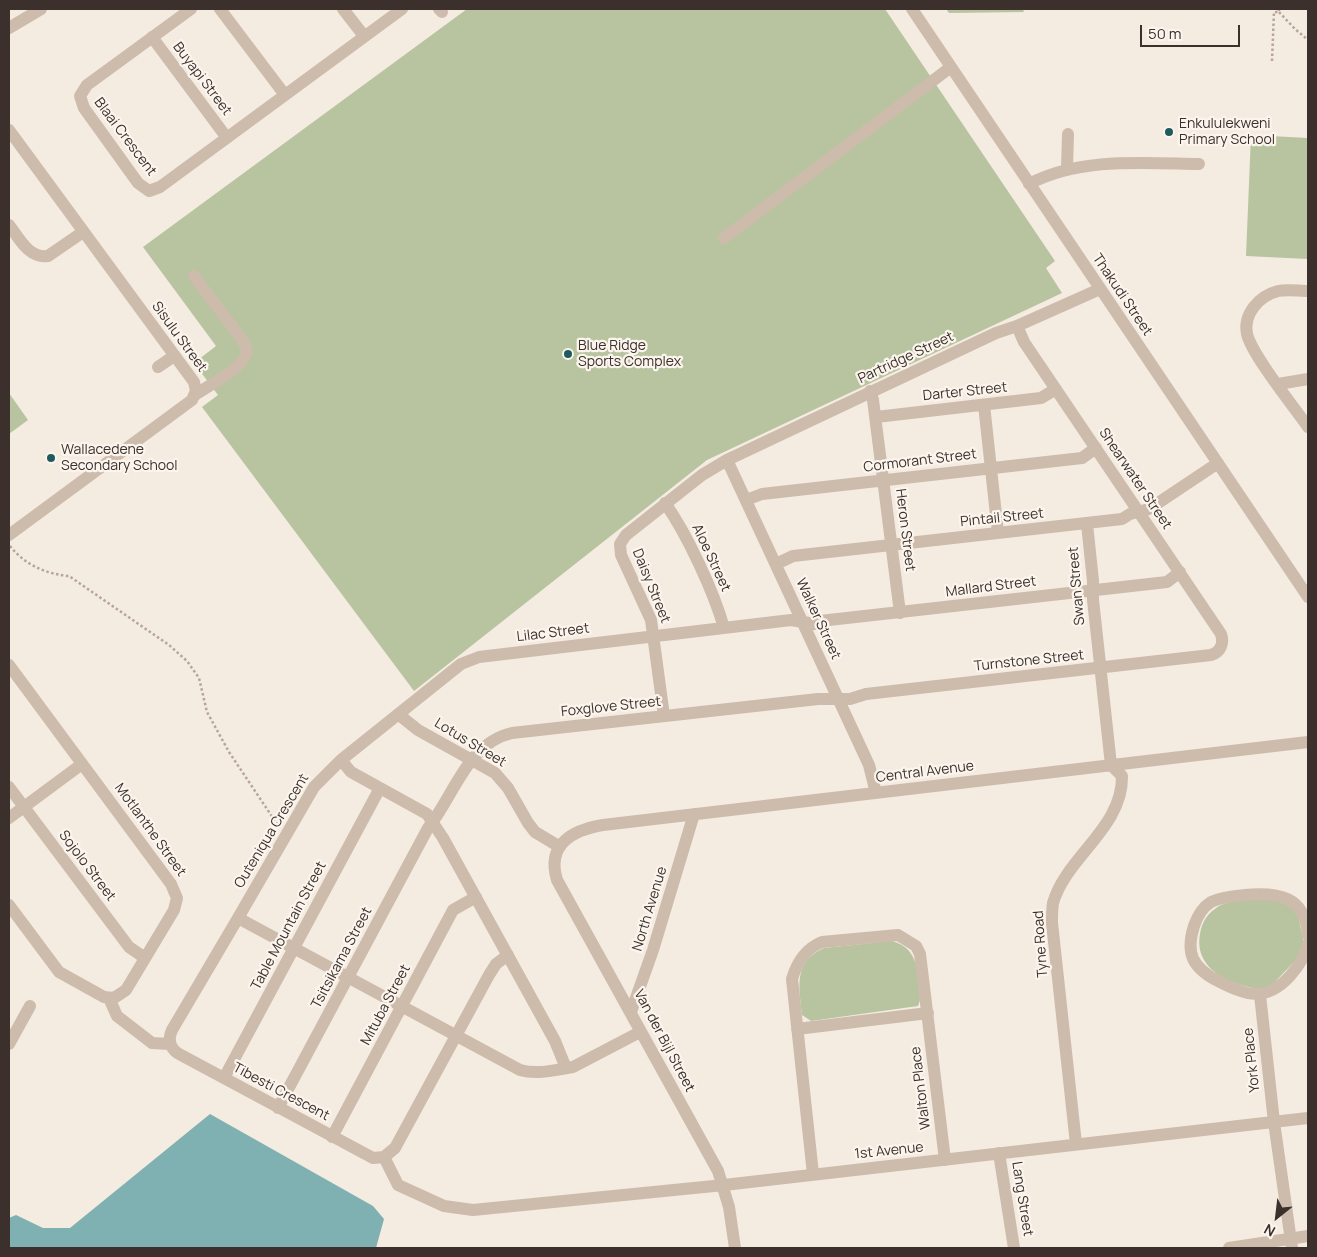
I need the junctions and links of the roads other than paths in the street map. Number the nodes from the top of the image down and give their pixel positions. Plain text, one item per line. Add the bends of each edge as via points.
1 (41, 9) edge
2 (191, 9) edge
3 (220, 9) edge
4 (343, 9) edge
5 (402, 9) edge
6 (912, 9) edge
7 (13, 26) edge
8 (9, 36) edge
9 (364, 36) junction
10 (152, 37) junction
11 (951, 67) junction
12 (286, 96) junction
13 (10, 132) edge
14 (1068, 134) dead end
15 (227, 138) junction
16 (1199, 164) dead end
17 (1067, 169) junction
18 (1029, 184) junction
19 (9, 225) edge
20 (83, 232) junction
21 (724, 238) dead end
22 (194, 276) dead end
23 (1100, 289) junction
24 (1308, 291) edge
25 (1017, 326) junction
26 (174, 356) junction
27 (158, 367) dead end
28 (1308, 379) edge
29 (1278, 384) junction
30 (1056, 389) junction
31 (870, 391) junction
32 (195, 395) junction
33 (984, 405) junction
34 (876, 417) junction
35 (1308, 427) edge
36 (1096, 448) junction
37 (727, 460) junction
38 (1218, 463) junction
39 (991, 468) junction
40 (884, 480) junction
41 (746, 500) junction
42 (665, 503) junction
43 (1139, 512) junction
44 (1087, 524) junction
45 (998, 533) junction
46 (9, 535) edge
47 (892, 546) junction
48 (776, 564) junction
49 (1180, 572) junction
50 (1093, 591) junction
51 (1308, 597) edge
52 (900, 613) junction
53 (803, 622) junction
54 (724, 628) junction
55 (655, 636) junction
56 (1221, 648) joint
57 (9, 665) edge
58 (1100, 668) junction
59 (838, 698) junction
60 (398, 714) junction
61 (664, 716) junction
62 (1308, 742) edge
63 (340, 760) junction
64 (472, 760) junction
65 (82, 764) junction
66 (1111, 765) junction
67 (9, 787) edge
68 (380, 788) junction
69 (876, 793) junction
70 (24, 807) junction
71 (694, 814) junction
72 (9, 818) edge
73 (433, 823) junction
74 (558, 850) junction
75 (476, 896) junction
76 (9, 905) edge
77 (238, 918) junction
78 (1308, 935) edge
79 (1308, 944) edge
80 (294, 948) junction
81 (508, 955) junction
82 (145, 958) junction
83 (348, 978) junction
84 (1260, 995) junction
85 (110, 998) junction
86 (30, 1006) dead end
87 (402, 1007) junction
88 (631, 1012) junction
89 (928, 1013) junction
90 (797, 1029) junction
91 (640, 1032) junction
92 (456, 1036) junction
93 (9, 1044) edge
94 (170, 1044) junction
95 (566, 1068) junction
96 (224, 1078) junction
97 (278, 1108) junction
98 (1308, 1118) edge
99 (1274, 1122) junction
100 (332, 1137) junction
101 (1076, 1144) junction
102 (999, 1154) junction
103 (384, 1157) junction
104 (945, 1160) junction
105 (813, 1174) junction
106 (724, 1186) junction
107 (1308, 1236) edge
108 (1292, 1243) edge
109 (735, 1248) edge
110 (1014, 1248) edge
111 (1229, 1248) edge

1 - 7 street
2 - 10 street, Blaai Crescent
3 - 12 street
4 - 9 street
5 - 9 street, Blaai Crescent
6 - 11 street, Thakudi Street
7 - 8 street
9 - 12 street, Blaai Crescent
10 - 15 street, Buyapi Street
10 - 15 street, Blaai Crescent via 88,85 80,96 84,108 138,183 146,190 156,190
11 - 18 street, Thakudi Street
11 - 21 street
12 - 15 street, Blaai Crescent
13 - 20 street, Sisulu Street
14 - 17 street
16 - 17 street via 1133,163
17 - 18 street via 1046,174
18 - 23 street, Thakudi Street
19 - 20 street via 31,252 42,256 48,256
20 - 26 street, Sisulu Street
22 - 32 street via 247,350 238,366
23 - 25 street, Partridge Street
23 - 38 street, Thakudi Street
24 - 29 street via 1278,291 1261,299 1249,314 1248,335
25 - 30 street, Shearwater Street
25 - 31 street, Partridge Street
26 - 27 street
26 - 32 street, Sisulu Street via 194,382
28 - 29 street
29 - 35 street
30 - 33 street, Darter Street via 1041,398
30 - 36 street, Shearwater Street
31 - 34 street, Heron Street
31 - 37 street, Partridge Street
32 - 46 street, Sisulu Street
33 - 34 street, Darter Street
33 - 39 street
34 - 40 street, Heron Street
36 - 39 street, Cormorant Street via 1082,458
36 - 43 street, Shearwater Street
37 - 41 street, Walker Street
37 - 42 street, Daisy Street via 702,474
38 - 43 street, Pintail Street via 1149,509
38 - 51 street, Thakudi Street
39 - 40 street, Cormorant Street
39 - 45 street
40 - 41 street, Cormorant Street via 762,494
40 - 47 street, Heron Street
41 - 48 street, Walker Street
42 - 54 street, Aloe Street via 719,608
42 - 55 street, Daisy Street via 626,535 620,544 621,555 652,620
43 - 44 street, Pintail Street via 1122,519
43 - 49 street, Shearwater Street
44 - 45 street, Pintail Street
44 - 50 street, Swan Street
45 - 47 street, Pintail Street
47 - 48 street, Pintail Street via 793,556
47 - 52 street, Heron Street
48 - 53 street, Walker Street
49 - 50 street, Mallard Street via 1167,582
49 - 56 street, Shearwater Street via 1221,634
50 - 52 street, Mallard Street
50 - 58 street, Swan Street
52 - 53 street, Mallard Street via 815,624
53 - 54 street, Lilac Street via 791,620
53 - 59 street, Walker Street
54 - 55 street, Lilac Street
55 - 60 street, Lilac Street via 472,658
55 - 61 street, Daisy Street
56 - 58 street, Turnstone Street via 1211,655
57 - 65 street, Motlanthe Street
58 - 59 street, Turnstone Street
58 - 66 street, Swan Street
59 - 61 street, Foxglove Street
59 - 69 street, Walker Street via 870,765
60 - 63 street, Lilac Street
60 - 64 street, Lotus Street via 418,730
61 - 64 street, Foxglove Street via 504,735 485,744
62 - 66 street, Central Avenue
63 - 68 street via 351,772
63 - 77 street, Outeniqua Crescent via 314,787
64 - 73 street, Foxglove Street
64 - 74 street, Lotus Street via 502,780 535,832
65 - 70 street
65 - 82 street, Motlanthe Street via 176,893 176,906
66 - 69 street, Central Avenue
66 - 101 street, Tyne Road via 1122,776 1117,805 1069,874 1053,904 1052,922
67 - 70 street, Sojolo Street
68 - 73 street via 427,814
68 - 80 street, Table Mountain Street
69 - 71 street, Central Avenue
70 - 72 street
70 - 82 street, Sojolo Street via 129,947
71 - 74 street, Central Avenue via 589,827 573,833
71 - 88 street, North Avenue
73 - 75 street
73 - 83 street, Tsitsikama Street
74 - 88 street, Van der Bijl Street via 557,880
75 - 81 street
75 - 87 street, Mituba Street via 454,910
76 - 85 street via 59,972
77 - 80 street
77 - 94 street via 172,1030
78 - 84 street via 1305,919 1295,903 1280,895 1264,893 1224,898 1211,902 1202,910 1190,940 1193,961 1222,983
79 - 84 street via 1299,966 1287,979 1274,990
80 - 83 street
80 - 96 street, Table Mountain Street
81 - 92 street via 496,964
81 - 95 street via 555,1041
82 - 85 street, Motlanthe Street via 126,990
83 - 87 street
83 - 97 street, Tsitsikama Street
84 - 99 street, York Place
85 - 94 street via 117,1016 152,1043
86 - 93 street
87 - 92 street
87 - 100 street, Mituba Street
88 - 91 street, Van der Bijl Street
89 - 90 street
89 - 90 street, Walton Place via 920,954 907,939 898,935 822,942 812,947 796,966 792,979
89 - 104 street, Walton Place
90 - 105 street, Walton Place
91 - 95 street via 585,1062
91 - 106 street, Van der Bijl Street
92 - 95 street via 520,1070 537,1072
92 - 103 street via 396,1148
94 - 96 street, Tibesti Crescent via 176,1053
96 - 97 street, Tibesti Crescent
97 - 100 street, Tibesti Crescent
98 - 99 street, 1st Avenue
99 - 101 street, 1st Avenue
99 - 108 street, York Place
100 - 103 street, Tibesti Crescent via 367,1156
101 - 102 street, 1st Avenue
102 - 104 street, 1st Avenue
102 - 110 street, Lang Street
103 - 106 street, 1st Avenue via 398,1185 444,1206 472,1210
104 - 105 street, 1st Avenue
105 - 106 street, 1st Avenue
106 - 109 street, Van der Bijl Street
107 - 108 street
108 - 111 street

